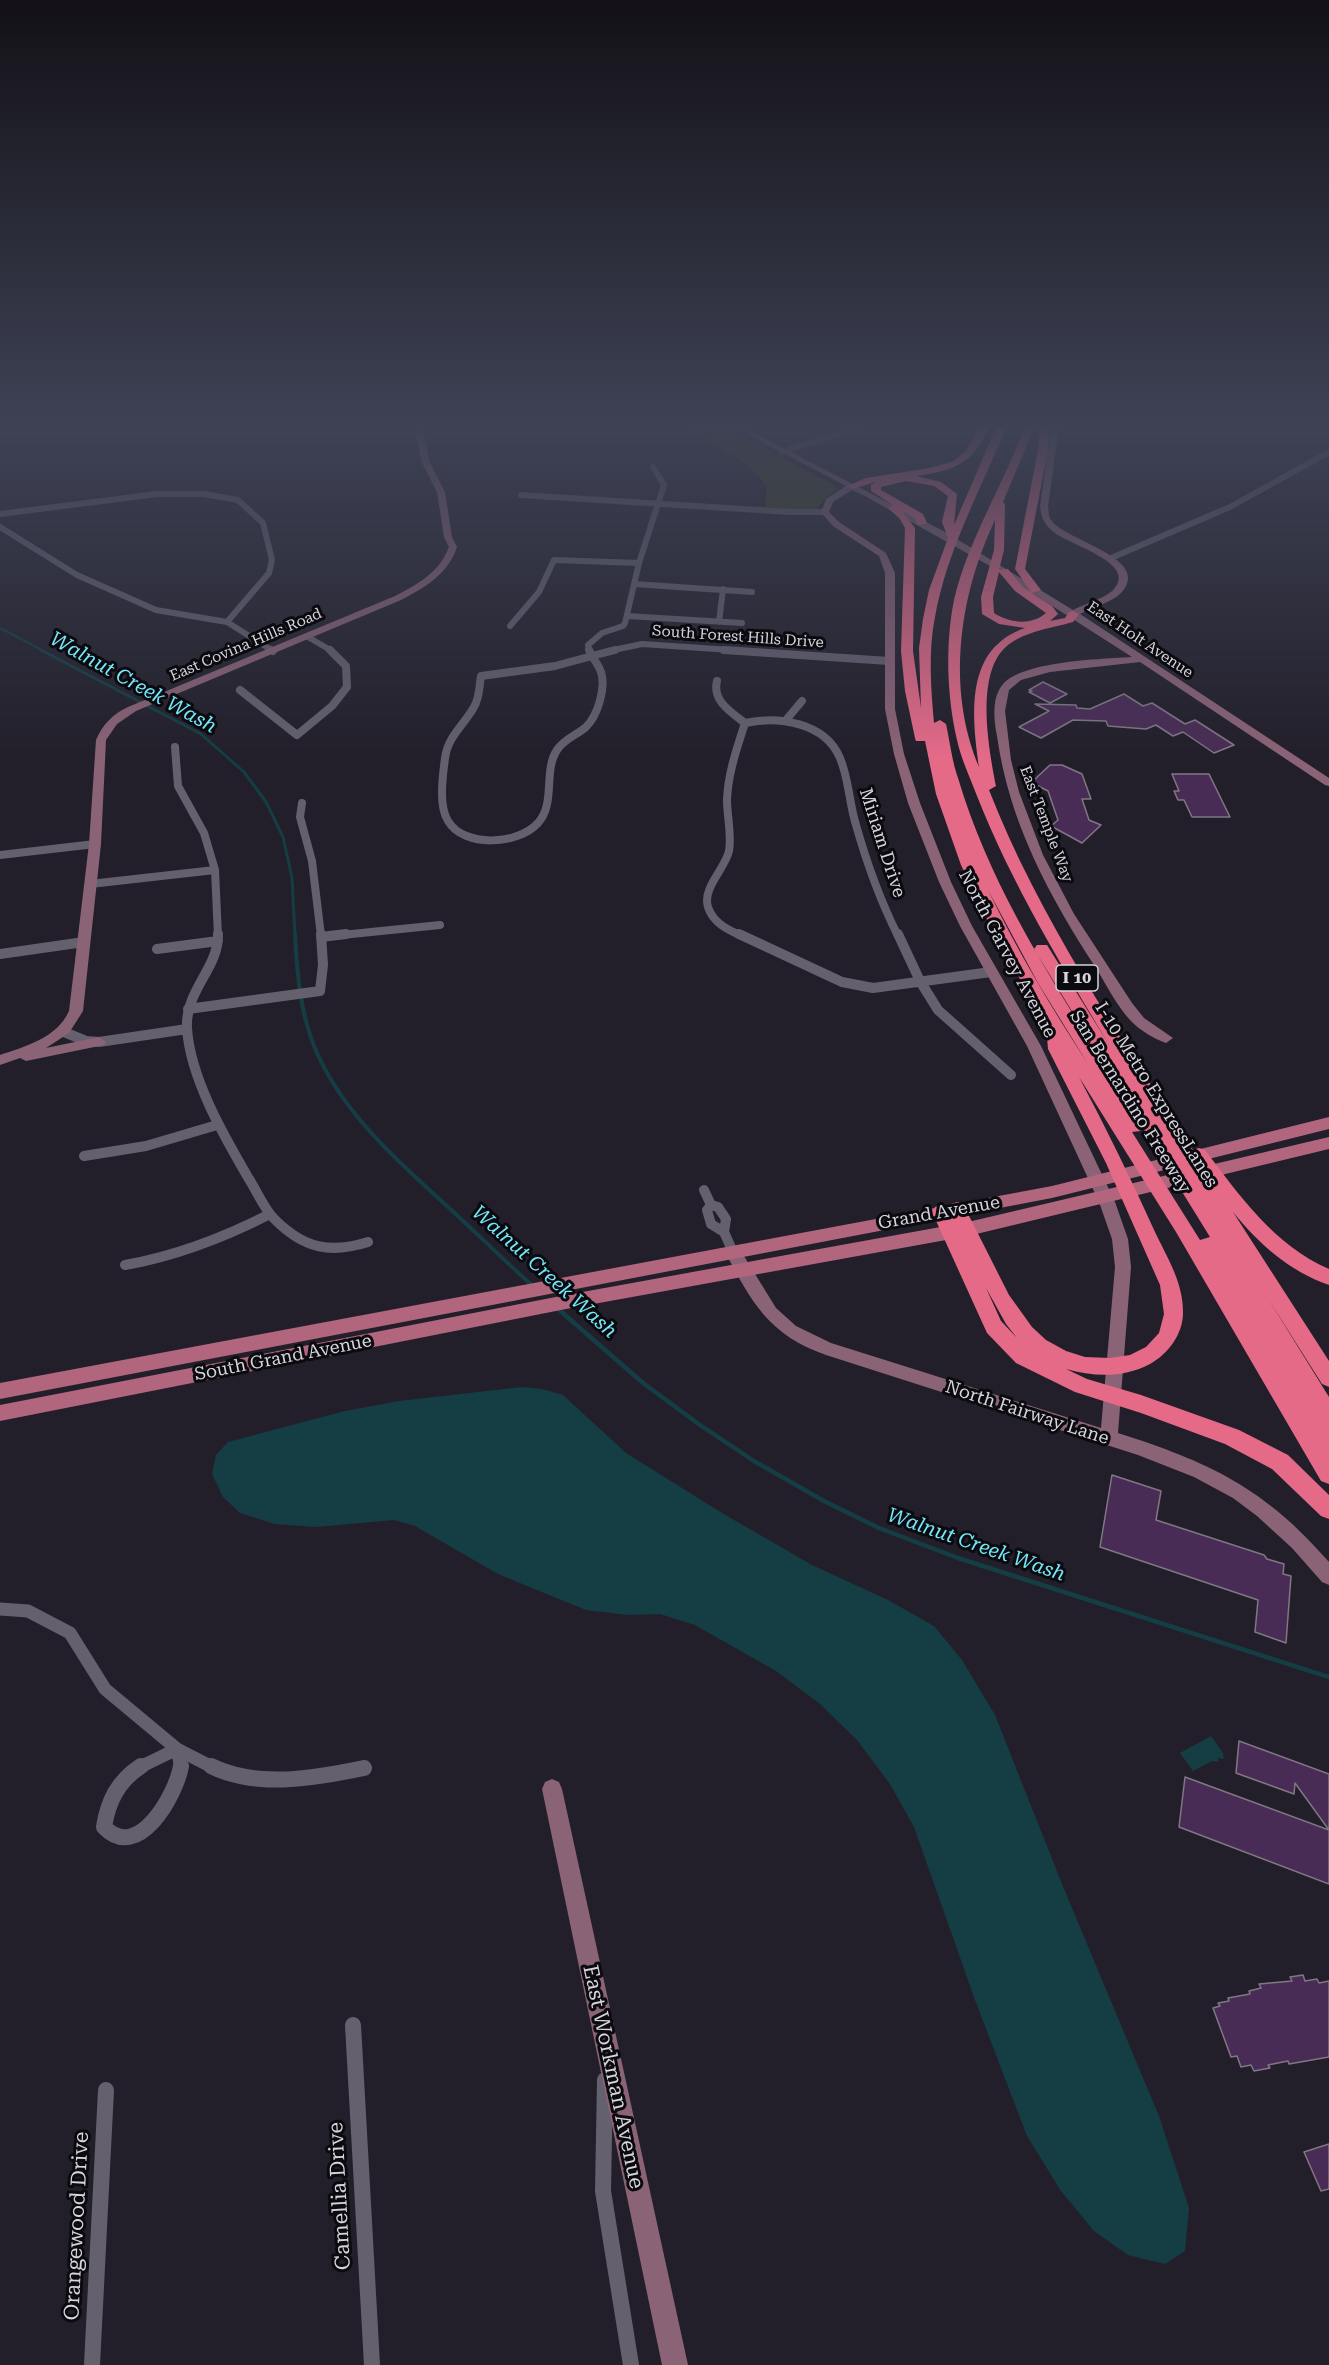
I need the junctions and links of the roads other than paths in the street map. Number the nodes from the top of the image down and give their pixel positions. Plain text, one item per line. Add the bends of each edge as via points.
1 (18, 538) edge
2 (267, 538) edge
3 (449, 538) edge
4 (647, 538) edge
5 (858, 538) edge
6 (910, 538) edge
7 (948, 538) edge
8 (982, 538) edge
9 (999, 538) edge
10 (1026, 538) edge
11 (1071, 538) edge
12 (1159, 538) edge
13 (954, 539) edge
14 (1111, 558) junction
15 (639, 563) junction
16 (1004, 572) junction
17 (634, 584) junction
18 (723, 590) junction
19 (752, 591) dead end
20 (1039, 593) junction
21 (1092, 605) junction
22 (627, 616) junction
23 (1077, 617) junction
24 (227, 622) junction
25 (718, 622) junction
26 (742, 623) dead end
27 (510, 626) dead end
28 (622, 626) junction
29 (1103, 633) junction
30 (308, 637) junction
31 (634, 645) junction
32 (273, 651) junction
33 (593, 657) junction
34 (1140, 659) junction
35 (889, 661) junction
36 (1100, 663) junction
37 (717, 681) dead end
38 (925, 682) junction
39 (957, 684) junction
40 (240, 690) dead end
41 (802, 701) dead end
42 (786, 720) junction
43 (745, 723) junction
44 (175, 747) dead end
45 (932, 758) junction
46 (1329, 783) edge
47 (302, 803) dead end
48 (997, 833) junction
49 (95, 844) junction
50 (0, 855) edge
51 (215, 870) junction
52 (90, 884) junction
53 (440, 925) dead end
54 (321, 938) junction
55 (218, 941) junction
56 (84, 942) junction
57 (157, 949) dead end
58 (0, 954) edge
59 (991, 972) junction
60 (921, 981) junction
61 (188, 1009) junction
62 (1052, 1018) junction
63 (187, 1029) junction
64 (64, 1032) junction
65 (1166, 1038) dead end
66 (99, 1042) junction
67 (3, 1059) edge
68 (1011, 1075) dead end
69 (1329, 1122) edge
70 (217, 1125) junction
71 (1329, 1143) edge
72 (1166, 1152) junction
73 (84, 1156) dead end
74 (1188, 1186) junction
75 (704, 1190) dead end
76 (949, 1210) junction
77 (270, 1214) junction
78 (959, 1230) junction
79 (368, 1242) dead end
80 (733, 1252) junction
81 (125, 1265) dead end
82 (746, 1270) junction
83 (1329, 1277) edge
84 (545, 1288) joint
85 (566, 1302) joint
86 (1329, 1378) edge
87 (0, 1391) edge
88 (0, 1413) edge
89 (1329, 1415) edge
90 (1110, 1438) junction
91 (1329, 1445) edge
92 (1329, 1474) edge
93 (1329, 1509) edge
94 (1329, 1576) edge
95 (0, 1609) edge
96 (177, 1749) junction
97 (364, 1768) dead end
98 (552, 1789) dead end
99 (352, 2025) dead end
100 (606, 2046) junction
101 (106, 2090) dead end
102 (92, 2365) edge
103 (372, 2365) edge
104 (631, 2365) edge
105 (675, 2365) edge

1 - 24 street via 77,575 156,610
2 - 24 street via 272,560 269,573
3 - 30 street, East Covina Hills Road via 453,547 450,556 434,577
4 - 15 street
5 - 35 street, North Garvey Avenue via 883,555 890,573
6 - 45 highway via 909,671 918,734
7 - 16 street, East Holt Avenue
8 - 39 highway, San Bernardino Freeway / I 10 via 969,569 956,625
9 - 16 highway via 990,578 988,614 1019,625 1052,614
10 - 20 highway via 1020,569
11 - 14 street
12 - 14 street
13 - 38 highway, San Bernardino Freeway / I 10 via 938,577 925,646
14 - 21 street via 1123,573 1124,583 1117,592
15 - 17 street
15 - 27 street via 554,560 540,592
16 - 20 street, East Holt Avenue
17 - 18 street
17 - 22 street
18 - 19 street
18 - 25 street
20 - 21 street via 1073,604
20 - 23 street, East Holt Avenue
21 - 23 street
21 - 29 street via 1089,614
22 - 25 street
22 - 28 street
23 - 29 street, East Holt Avenue
23 - 36 street via 1118,654
23 - 48 highway via 1015,636 989,657 983,678 983,751
24 - 32 street
25 - 26 street
28 - 31 street via 625,637
28 - 33 street via 591,640 588,645
29 - 34 street, East Holt Avenue
30 - 32 street, East Covina Hills Road
30 - 40 street via 331,650 346,666 347,687 332,706 297,735
31 - 33 street, South Forest Hills Drive
31 - 35 street, South Forest Hills Drive
32 - 49 street, East Covina Hills Road via 113,721 101,740
33 - 33 street, South Forest Hills Drive via 603,674 593,719 565,740 553,756 545,807 538,824 517,836 488,841 456,830 447,822 444,810 446,753 456,728 478,699 481,675
34 - 36 street, East Temple Way
34 - 46 street, East Holt Avenue
35 - 59 street, North Garvey Avenue via 890,709 914,803 945,882
36 - 65 street, East Temple Way via 1042,670 1009,683 1000,697 1008,776 1048,879 1081,936 1137,1020
37 - 43 street via 716,695
38 - 45 highway, San Bernardino Freeway / I 10
38 - 72 highway, I-10 Metro ExpressLanes via 937,695 950,773 984,866 1056,1000
39 - 48 highway, San Bernardino Freeway / I 10 via 964,741
39 - 72 highway, I-10 Metro ExpressLanes via 948,695 951,727 993,857 1042,950
41 - 42 street
42 - 43 street, Miriam Drive
42 - 60 street, Miriam Drive via 810,729 840,755 853,815 877,892
43 - 60 street via 728,788 729,851 709,892 707,904 711,914 723,927 842,982 873,988
44 - 51 street via 178,786 204,833
45 - 62 highway, San Bernardino Freeway / I 10 via 958,842 981,893
47 - 54 street via 300,814 312,863
48 - 72 highway, San Bernardino Freeway / I 10 via 1053,938 1163,1119
49 - 50 street
49 - 52 street, East Covina Hills Road
51 - 52 street
51 - 55 street
52 - 56 street, East Covina Hills Road
53 - 54 street
54 - 61 street via 320,991
55 - 57 street
55 - 61 street
56 - 58 street
56 - 64 street, East Covina Hills Road via 76,1011 73,1023
59 - 60 street
59 - 90 street, North Garvey Avenue via 1034,1046 1092,1167 1120,1239 1123,1267
60 - 68 street, Miriam Drive via 946,1020 997,1058
61 - 63 street
62 - 72 highway, San Bernardino Freeway / I 10
62 - 78 highway via 1056,1049 1115,1162 1166,1276 1175,1301 1171,1333 1164,1344 1138,1362 1121,1366 1079,1364 1040,1347 1009,1315
63 - 66 street
63 - 70 street via 195,1065
64 - 66 street
64 - 67 street
66 - 67 street
69 - 76 main road, Grand Avenue via 1052,1192
70 - 73 street via 146,1146
70 - 77 street
71 - 78 main road, Grand Avenue
72 - 74 highway, San Bernardino Freeway / I 10
72 - 74 highway, I-10 Metro ExpressLanes
72 - 74 highway
74 - 83 highway via 1298,1264
74 - 86 highway, San Bernardino Freeway / I 10
74 - 89 highway, I-10 Metro ExpressLanes
74 - 91 highway, I-10 Metro ExpressLanes
74 - 92 highway, San Bernardino Freeway / I 10
75 - 80 street via 711,1205 707,1210 711,1224 724,1233
76 - 78 highway
76 - 80 main road, Grand Avenue
77 - 79 street via 306,1242 321,1247 351,1247
77 - 81 street via 172,1257
78 - 82 main road, Grand Avenue
78 - 93 highway via 994,1327 1023,1357 1082,1386 1232,1437 1280,1462
80 - 82 street, North Fairway Lane
80 - 84 main road, Grand Avenue
82 - 85 main road, Grand Avenue
82 - 90 street, North Fairway Lane via 770,1313 790,1331 826,1348
84 - 87 main road, South Grand Avenue
85 - 88 main road, South Grand Avenue
90 - 94 street, North Fairway Lane via 1199,1470 1240,1493 1276,1521
95 - 96 street via 28,1611 70,1633 105,1689
96 - 96 street via 138,1766 118,1786 105,1810 104,1827 114,1836 134,1836 164,1809 181,1765
96 - 97 street via 223,1772 262,1779 315,1778
98 - 100 street, East Workman Avenue
99 - 103 street, Camellia Drive
100 - 104 street via 603,2191
100 - 105 street, East Workman Avenue
101 - 102 street, Orangewood Drive

